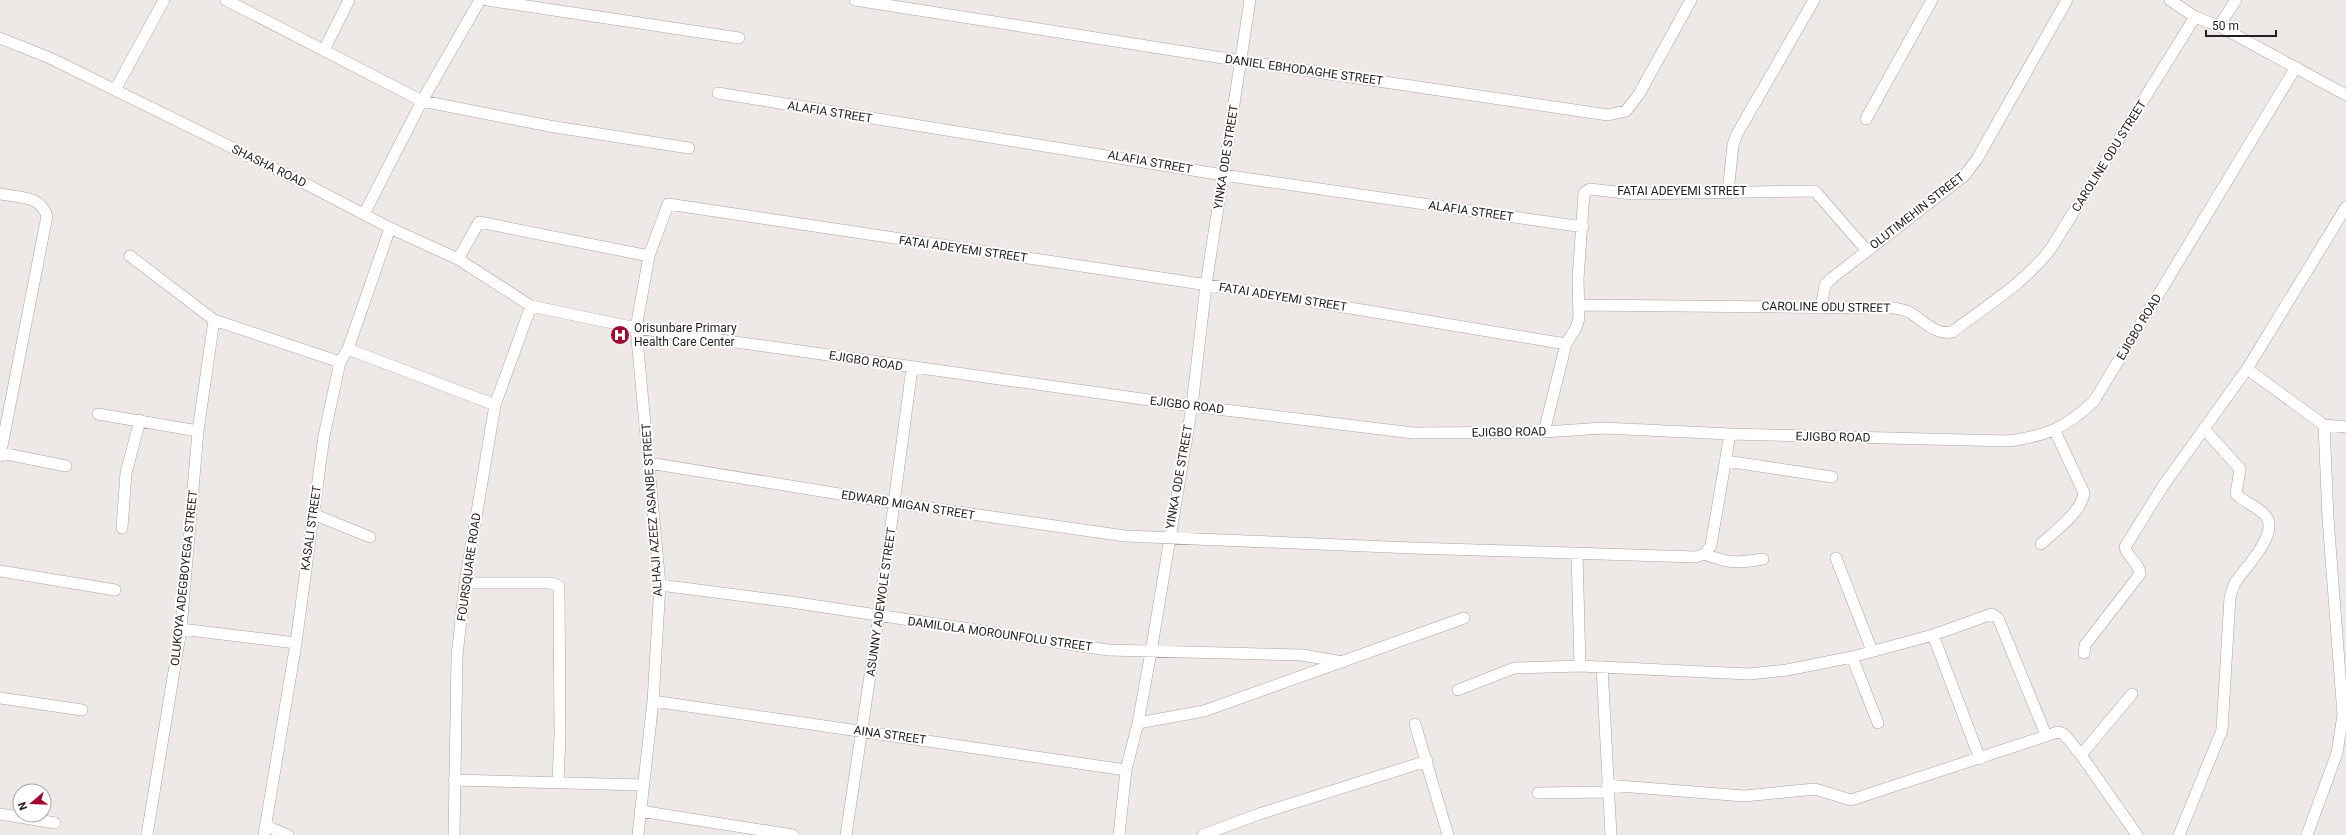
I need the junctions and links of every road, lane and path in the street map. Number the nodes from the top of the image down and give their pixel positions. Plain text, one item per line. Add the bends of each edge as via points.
1 (164, 0) edge
2 (226, 0) edge
3 (349, 0) edge
4 (480, 0) edge
5 (487, 0) edge
6 (855, 0) edge
7 (1250, 0) edge
8 (1691, 0) edge
9 (1814, 0) edge
10 (1932, 0) edge
11 (2067, 0) edge
12 (2170, 0) edge
13 (2236, 0) edge
14 (2195, 17) junction
15 (2219, 26) junction
16 (0, 38) edge
17 (739, 38) dead end
18 (324, 50) junction
19 (1242, 61) junction
20 (2296, 67) junction
21 (116, 90) junction
22 (718, 93) dead end
23 (2346, 94) edge
24 (422, 101) junction
25 (1866, 119) dead end
26 (689, 148) dead end
27 (1223, 175) junction
28 (1728, 192) junction
29 (0, 194) edge
30 (2346, 207) edge
31 (364, 214) junction
32 (1583, 227) junction
33 (390, 228) junction
34 (1867, 251) junction
35 (130, 256) dead end
36 (648, 256) junction
37 (458, 259) junction
38 (1206, 285) junction
39 (1579, 305) junction
40 (531, 306) junction
41 (1821, 308) junction
42 (214, 320) junction
43 (636, 328) junction
44 (1566, 344) junction
45 (348, 349) junction
46 (340, 362) junction
47 (912, 368) junction
48 (2247, 369) junction
49 (495, 405) junction
50 (1192, 406) junction
51 (98, 414) dead end
52 (140, 420) junction
53 (2324, 425) junction
54 (2346, 427) edge
55 (2205, 430) junction
56 (198, 431) junction
57 (2055, 431) junction
58 (1544, 432) junction
59 (1730, 434) junction
60 (0, 455) edge
61 (1726, 461) junction
62 (649, 463) junction
63 (66, 466) dead end
64 (1832, 477) dead end
65 (895, 503) junction
66 (313, 514) junction
67 (122, 528) dead end
68 (370, 537) dead end
69 (1168, 539) junction
70 (2041, 544) dead end
71 (1577, 552) junction
72 (1706, 554) junction
73 (1836, 558) dead end
74 (1764, 559) dead end
75 (0, 571) edge
76 (465, 583) junction
77 (660, 585) junction
78 (115, 590) dead end
79 (879, 616) junction
80 (1464, 618) dead end
81 (181, 629) junction
82 (1934, 635) junction
83 (296, 643) junction
84 (1872, 651) junction
85 (1151, 652) junction
86 (2084, 653) dead end
87 (1852, 657) junction
88 (1343, 662) junction
89 (1580, 666) junction
90 (1602, 667) junction
91 (1458, 690) dead end
92 (2132, 694) dead end
93 (0, 698) edge
94 (653, 701) junction
95 (82, 710) dead end
96 (1138, 723) junction
97 (1415, 724) dead end
98 (1878, 724) dead end
99 (862, 731) junction
100 (2046, 735) junction
101 (2081, 755) junction
102 (1980, 759) junction
103 (1427, 761) junction
104 (1126, 770) junction
105 (454, 780) junction
106 (558, 782) junction
107 (643, 785) junction
108 (1607, 788) junction
109 (1538, 793) dead end
110 (640, 811) junction
111 (0, 814) edge
112 (55, 823) dead end
113 (265, 830) edge
114 (147, 835) edge
115 (288, 835) edge
116 (454, 835) edge
117 (638, 835) edge
118 (793, 835) edge
119 (846, 835) edge
120 (1120, 835) edge
121 (1203, 835) edge
122 (1448, 835) edge
123 (1611, 835) edge
124 (2137, 835) edge
125 (2179, 835) edge
126 (2307, 835) edge

1 - 21 street
2 - 18 street
3 - 18 street
4 - 24 street
5 - 17 street
6 - 19 street, DANIEL EBHODAGHE STREET
7 - 19 street, YINKA ODE STREET
8 - 19 street, DANIEL EBHODAGHE STREET via 1639,94 1626,111 1608,115
9 - 28 street via 1737,134 1733,145
10 - 25 street
11 - 34 street, OLUTIMEHIN STREET via 1977,158 1964,176
12 - 14 street
13 - 15 street
14 - 15 street
14 - 41 street, CAROLINE ODU STREET via 2050,250 2017,282 1952,332 1945,334 1909,312 1894,308
15 - 20 street
16 - 21 street, SHASHA ROAD via 50,58
18 - 24 street
19 - 27 street, YINKA ODE STREET
20 - 23 street
20 - 57 street, EJIGBO ROAD via 2094,401 2076,419
21 - 31 street, SHASHA ROAD
22 - 27 street, ALAFIA STREET
24 - 26 street via 550,126
24 - 31 street
27 - 32 street, ALAFIA STREET
27 - 38 street, YINKA ODE STREET
28 - 32 street, FATAI ADEYEMI STREET via 1633,194 1590,189 1584,193
28 - 34 street, FATAI ADEYEMI STREET via 1816,191
29 - 60 street via 38,201 44,207 47,216
30 - 48 street
31 - 33 street, SHASHA ROAD
32 - 39 street, FATAI ADEYEMI STREET via 1578,280
33 - 37 street, SHASHA ROAD
33 - 45 street, KASALI STREET
34 - 41 street, OLUTIMEHIN STREET via 1825,285
35 - 42 street
36 - 37 street via 479,222
36 - 38 street, FATAI ADEYEMI STREET via 668,204
36 - 43 street, FATAI ADEYEMI STREET
37 - 40 street, SHASHA ROAD
38 - 44 street, FATAI ADEYEMI STREET
38 - 50 street, YINKA ODE STREET
39 - 41 street, CAROLINE ODU STREET
39 - 44 street, FATAI ADEYEMI STREET via 1576,328
40 - 43 street, EJIGBO ROAD
40 - 49 street, FOURSQUARE ROAD
42 - 46 street
42 - 56 street, OLUKOYA ADEGBOYEGA STREET
43 - 47 street, EJIGBO ROAD
43 - 62 street, ALHAJI AZEEZ ASANBE STREET
44 - 58 street
45 - 46 street, KASALI STREET
45 - 49 street
46 - 66 street, KASALI STREET via 324,436
47 - 50 street, EJIGBO ROAD
47 - 65 street, ASUNNY ADEWOLE STREET
48 - 53 street
48 - 55 street
49 - 76 street, FOURSQUARE ROAD
50 - 58 street, EJIGBO ROAD via 1413,433
50 - 69 street, YINKA ODE STREET
51 - 52 street
52 - 56 street
52 - 67 street via 126,474
53 - 54 street
53 - 126 street via 2328,518 2343,715 2337,752
55 - 86 street via 2163,486 2125,547 2140,574 2084,646
55 - 125 street via 2240,469 2236,494 2265,514 2269,522 2268,534 2236,582 2230,598 2222,730
56 - 81 street, OLUKOYA ADEGBOYEGA STREET
57 - 59 street, EJIGBO ROAD via 2035,438 2008,441
57 - 70 street via 2084,493 2083,501 2078,508
58 - 59 street, EJIGBO ROAD via 1603,428
59 - 61 street
60 - 63 street
61 - 64 street
61 - 72 street via 1711,545
62 - 65 street, EDWARD MIGAN STREET
62 - 77 street, ALHAJI AZEEZ ASANBE STREET
65 - 69 street, EDWARD MIGAN STREET via 1125,536
65 - 79 street, ASUNNY ADEWOLE STREET
66 - 68 street
66 - 83 street, KASALI STREET
69 - 71 street, EDWARD MIGAN STREET
69 - 85 street, YINKA ODE STREET
71 - 72 street, EDWARD MIGAN STREET via 1695,557
71 - 89 street
72 - 74 street via 1724,562
73 - 84 street
75 - 78 street
76 - 105 street, FOURSQUARE ROAD via 457,656
76 - 106 street via 551,583 559,586
77 - 79 street, DAMILOLA MOROUNFOLU STREET
77 - 94 street, ALHAJI AZEEZ ASANBE STREET
79 - 85 street, DAMILOLA MOROUNFOLU STREET via 1108,650
79 - 99 street, ASUNNY ADEWOLE STREET
80 - 88 street
81 - 83 street
81 - 114 street, OLUKOYA ADEGBOYEGA STREET
82 - 84 street
82 - 100 street via 1995,614
82 - 102 street
83 - 113 street, KASALI STREET
84 - 87 street
85 - 88 street, DAMILOLA MOROUNFOLU STREET via 1302,655
85 - 96 street, YINKA ODE STREET
87 - 90 street via 1786,670 1749,674
87 - 98 street
88 - 96 street via 1204,711
89 - 90 street
89 - 91 street via 1510,669
90 - 108 street
92 - 101 street
93 - 95 street
94 - 99 street, AINA STREET
94 - 107 street, ALHAJI AZEEZ ASANBE STREET
96 - 104 street, YINKA ODE STREET
97 - 103 street
99 - 104 street, AINA STREET
99 - 119 street, ASUNNY ADEWOLE STREET
100 - 101 street via 2058,732 2064,734
100 - 102 street
101 - 124 street
102 - 108 street via 1852,800 1814,790 1744,796
103 - 121 street via 1259,814
103 - 122 street
104 - 120 street, YINKA ODE STREET
105 - 106 street
105 - 116 street, FOURSQUARE ROAD
106 - 107 street
107 - 110 street, ALHAJI AZEEZ ASANBE STREET
108 - 109 street
108 - 123 street
110 - 117 street, ALHAJI AZEEZ ASANBE STREET
110 - 118 street
111 - 112 street
113 - 115 street

